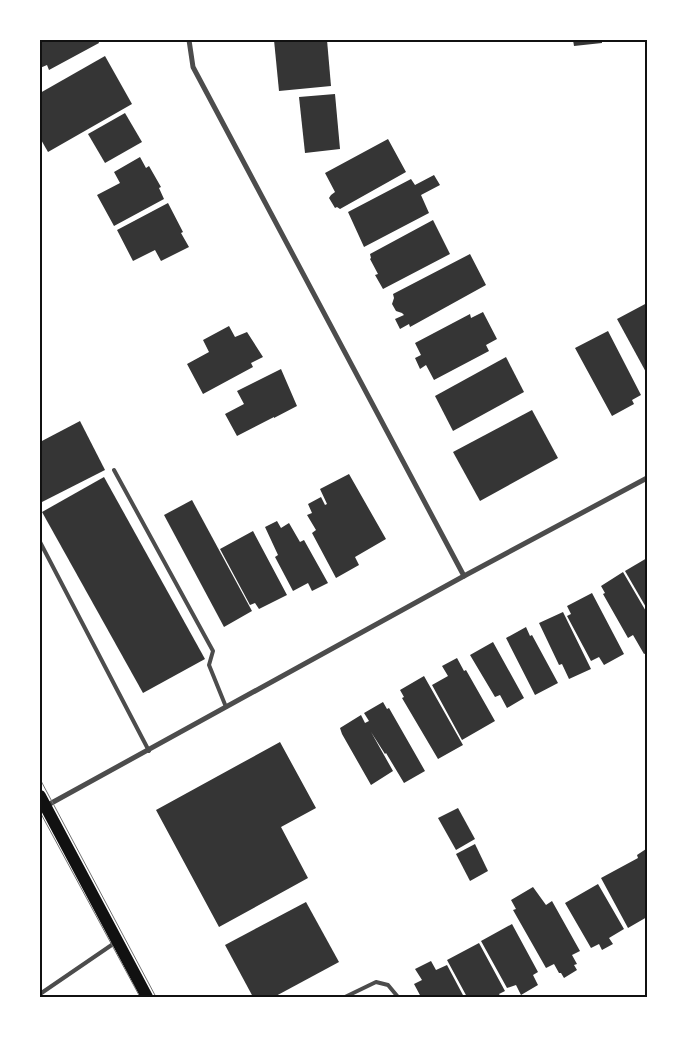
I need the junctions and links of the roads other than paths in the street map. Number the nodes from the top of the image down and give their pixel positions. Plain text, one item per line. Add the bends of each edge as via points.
1 (189, 40) edge
2 (114, 470) dead end
3 (647, 478) edge
4 (40, 542) edge
5 (464, 576) junction
6 (226, 707) junction
7 (149, 751) junction
8 (43, 801) edge
9 (116, 942) junction
10 (40, 994) edge
11 (147, 997) edge
12 (345, 997) edge
13 (398, 997) edge

1 - 5 street via 193,67
2 - 6 lane via 213,651 209,665
3 - 5 street
4 - 7 lane
5 - 6 street
6 - 7 street
7 - 8 street
8 - 9 main road
9 - 10 lane
9 - 11 main road
12 - 13 lane via 376,982 388,986

